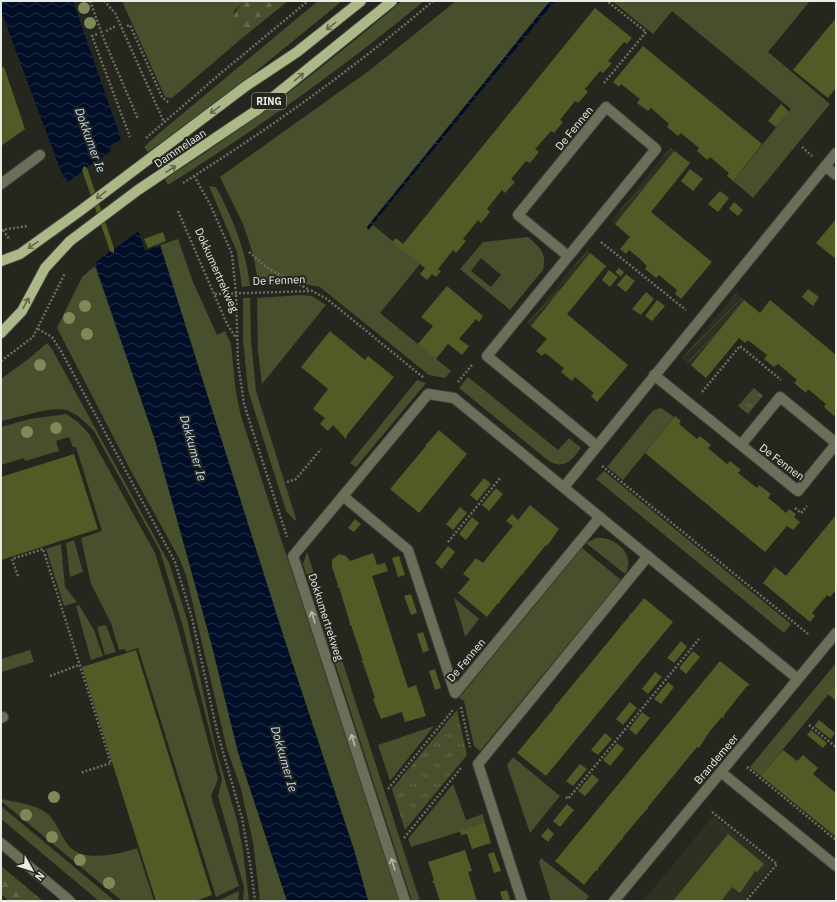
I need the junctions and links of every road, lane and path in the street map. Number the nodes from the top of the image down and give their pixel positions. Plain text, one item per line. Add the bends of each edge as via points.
1 (90, 1) edge
2 (104, 1) edge
3 (308, 1) edge
4 (361, 1) edge
5 (392, 1) edge
6 (433, 1) edge
7 (607, 1) edge
8 (116, 26) dead end
9 (127, 26) dead end
10 (106, 31) dead end
11 (98, 34) dead end
12 (604, 83) dead end
13 (169, 103) dead end
14 (138, 119) dead end
15 (130, 137) dead end
16 (836, 153) edge
17 (40, 155) dead end
18 (825, 166) junction
19 (836, 175) edge
20 (1, 184) edge
21 (178, 211) dead end
22 (31, 225) dead end
23 (1, 230) edge
24 (588, 232) junction
25 (250, 252) dead end
26 (568, 256) junction
27 (1, 261) edge
28 (67, 271) dead end
29 (312, 291) junction
30 (236, 293) junction
31 (215, 294) junction
32 (699, 321) junction
33 (38, 329) junction
34 (1, 333) edge
35 (236, 338) junction
36 (486, 356) junction
37 (1, 361) edge
38 (654, 375) junction
39 (432, 380) dead end
40 (446, 397) junction
41 (836, 444) edge
42 (597, 446) junction
43 (741, 446) junction
44 (321, 449) dead end
45 (589, 456) junction
46 (501, 477) dead end
47 (288, 482) dead end
48 (564, 487) junction
49 (343, 496) junction
50 (600, 517) junction
51 (448, 542) dead end
52 (293, 556) junction
53 (648, 556) junction
54 (18, 576) dead end
55 (836, 633) edge
56 (808, 634) dead end
57 (699, 639) dead end
58 (79, 665) junction
59 (50, 676) dead end
60 (798, 679) junction
61 (809, 725) dead end
62 (836, 747) edge
63 (470, 748) dead end
64 (466, 763) dead end
65 (746, 766) dead end
66 (722, 773) junction
67 (80, 774) dead end
68 (388, 789) dead end
69 (566, 797) dead end
70 (712, 812) dead end
71 (404, 838) dead end
72 (836, 840) edge
73 (1, 843) edge
74 (836, 866) edge
75 (70, 901) edge
76 (255, 901) edge
77 (405, 901) edge
78 (522, 901) edge
79 (614, 901) edge
80 (746, 901) edge

1 - 14 path
2 - 3 path via 115,13 164,122
4 -> 27 main road, Dammelaan / RING via 298,52 246,86 63,224 20,254
34 -> 5 main road, Dammelaan / RING via 22,311 45,268 70,241 138,190 257,110
6 - 30 path, Dokkumertrekweg via 252,138 194,176 210,204 232,254
7 - 12 path via 646,32
8 - 10 path
9 - 13 path via 130,25 162,97
11 - 15 path via 92,36
16 - 18 street
17 - 20 street
18 - 19 street
18 - 32 street
21 - 31 path, Dokkumertrekweg
22 - 23 path
24 - 26 street, De Fennen
24 - 26 street, De Fennen via 656,149 606,107 518,215
24 - 32 path
25 - 29 path via 269,269
26 - 36 street, De Fennen
28 - 33 path
29 - 30 path, De Fennen
29 - 39 path, De Fennen via 327,299 424,378
30 - 31 path, De Fennen
30 - 35 path, Dokkumertrekweg
31 - 35 path, Dokkumertrekweg via 227,324
32 - 38 street
33 - 37 path via 29,340
33 - 76 path via 52,337 61,351 175,562 192,618 217,731 242,818
35 - 52 path, Dokkumertrekweg via 244,404
36 - 40 path via 476,360
36 - 42 street
38 - 42 street
38 - 43 street, De Fennen
40 - 48 street via 454,398
40 - 49 street via 428,394
41 - 43 street, De Fennen via 798,491
41 - 43 street, De Fennen via 780,397
42 - 45 street
44 - 47 path via 296,479
45 - 48 street
45 - 56 path
46 - 51 path
48 - 50 street
49 - 50 street, De Fennen via 408,550 455,693
49 - 52 street
50 - 53 street
77 -> 52 street, Dokkumertrekweg
53 - 60 street
53 - 78 street via 478,764
54 - 58 path via 12,558 43,548
55 - 60 street, Brandemeer
57 - 69 path via 568,799
58 - 59 path
58 - 67 path via 111,764
60 - 66 street, Brandemeer
61 - 62 path
63 - 68 path via 460,702
64 - 71 path
65 - 72 path
66 - 74 street
66 - 79 street, Brandemeer via 698,798
70 - 80 path via 777,864
73 - 75 street

